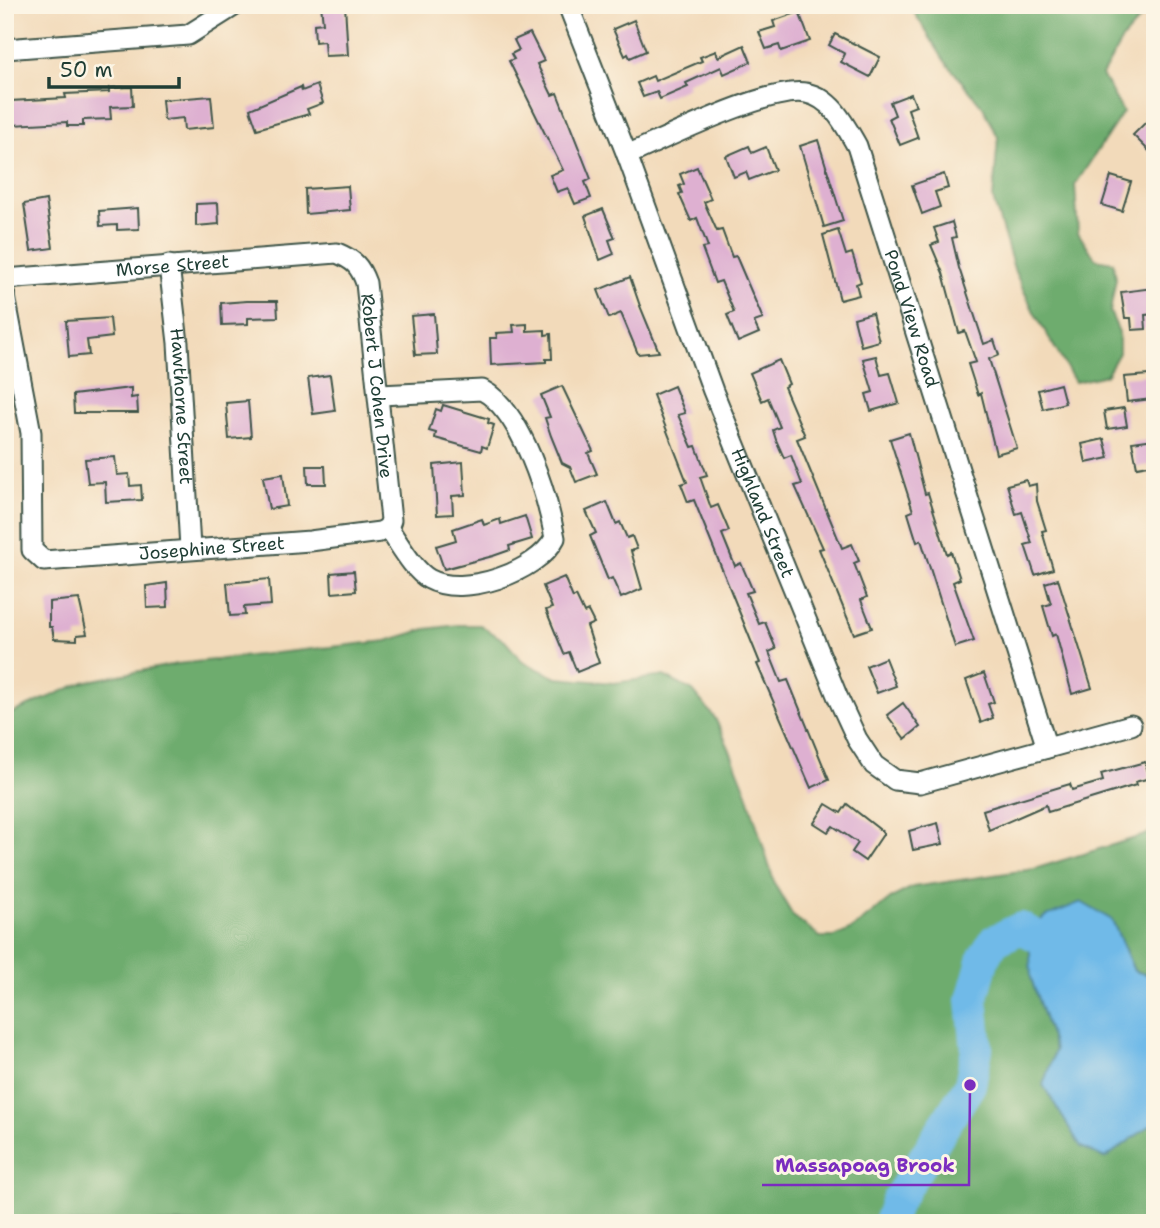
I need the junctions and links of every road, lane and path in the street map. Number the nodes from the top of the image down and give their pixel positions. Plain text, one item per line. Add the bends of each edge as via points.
1 (568, 5) edge
2 (234, 6) edge
3 (5, 49) edge
4 (627, 155) junction
5 (341, 255) joint
6 (169, 265) junction
7 (5, 279) edge
8 (5, 296) edge
9 (380, 395) junction
10 (388, 528) junction
11 (190, 548) junction
12 (1131, 725) dead end
13 (1047, 748) junction

1 - 4 street, Highland Street
2 - 3 street via 188,34
4 - 13 street, Highland Street via 733,440 838,698 869,758 895,780 920,783
4 - 13 street, Pond View Road via 765,98 791,92 808,93 830,104 843,121 857,146
5 - 6 street, Morse Street
5 - 9 street, Robert J Cohen Drive via 360,267 366,284
6 - 7 street, Morse Street
6 - 11 street, Hawthorne Street
8 - 11 street, Josephine Street via 31,433 32,550 44,561
9 - 10 street, Robert J Cohen Drive
9 - 10 street via 482,390 491,395 513,419 541,487 555,538 550,548 516,571 466,586 442,585 426,577
10 - 11 street, Josephine Street via 310,541
12 - 13 street, Highland Street

